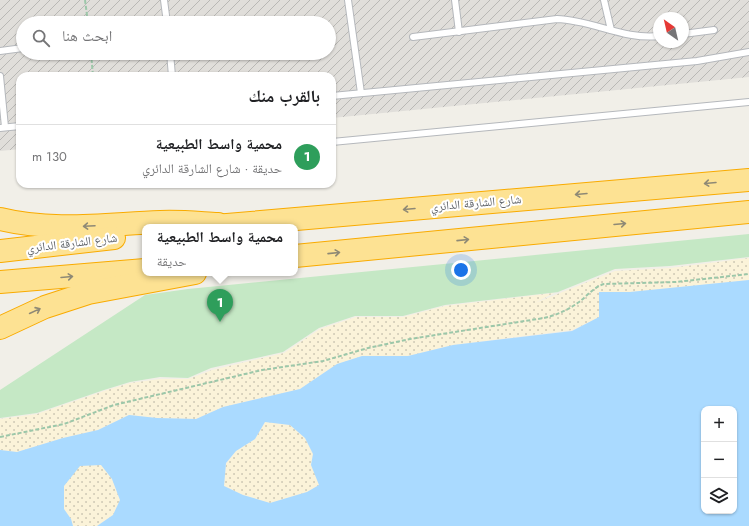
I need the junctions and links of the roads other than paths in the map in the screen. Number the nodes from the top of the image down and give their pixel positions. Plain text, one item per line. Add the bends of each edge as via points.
1 (164, 0) edge
2 (348, 0) edge
3 (455, 0) edge
4 (604, 0) edge
5 (166, 16) edge
6 (611, 30) junction
7 (714, 30) dead end
8 (459, 32) junction
9 (689, 33) edge
10 (653, 36) edge
11 (413, 37) dead end
12 (16, 49) edge
13 (0, 51) edge
14 (749, 52) edge
15 (171, 60) edge
16 (172, 72) edge
17 (0, 76) edge
18 (360, 93) junction
19 (336, 96) edge
20 (749, 102) edge
21 (16, 126) edge
22 (2, 127) edge
23 (336, 142) edge
24 (749, 180) edge
25 (749, 212) edge
26 (0, 219) edge
27 (225, 224) joint
28 (142, 234) edge
29 (0, 251) edge
30 (298, 256) edge
31 (142, 270) edge
32 (179, 276) edge
33 (0, 282) edge
34 (0, 328) edge

1 - 5 lane
2 - 18 lane
3 - 8 lane
4 - 6 lane
6 - 8 lane via 557,19
6 - 10 lane via 635,36
7 - 9 lane
8 - 11 lane
12 - 13 lane
14 - 18 lane via 697,61
15 - 16 lane
17 - 22 lane
18 - 19 lane
20 - 23 lane
21 - 22 lane
24 -> 27 highway, شارع الشارقة الدائري
30 -> 25 highway
27 -> 26 highway via 160,222 66,227
28 - 29 highway, شارع الشارقة الدائري
33 -> 31 highway
34 -> 32 highway via 44,307 88,293

